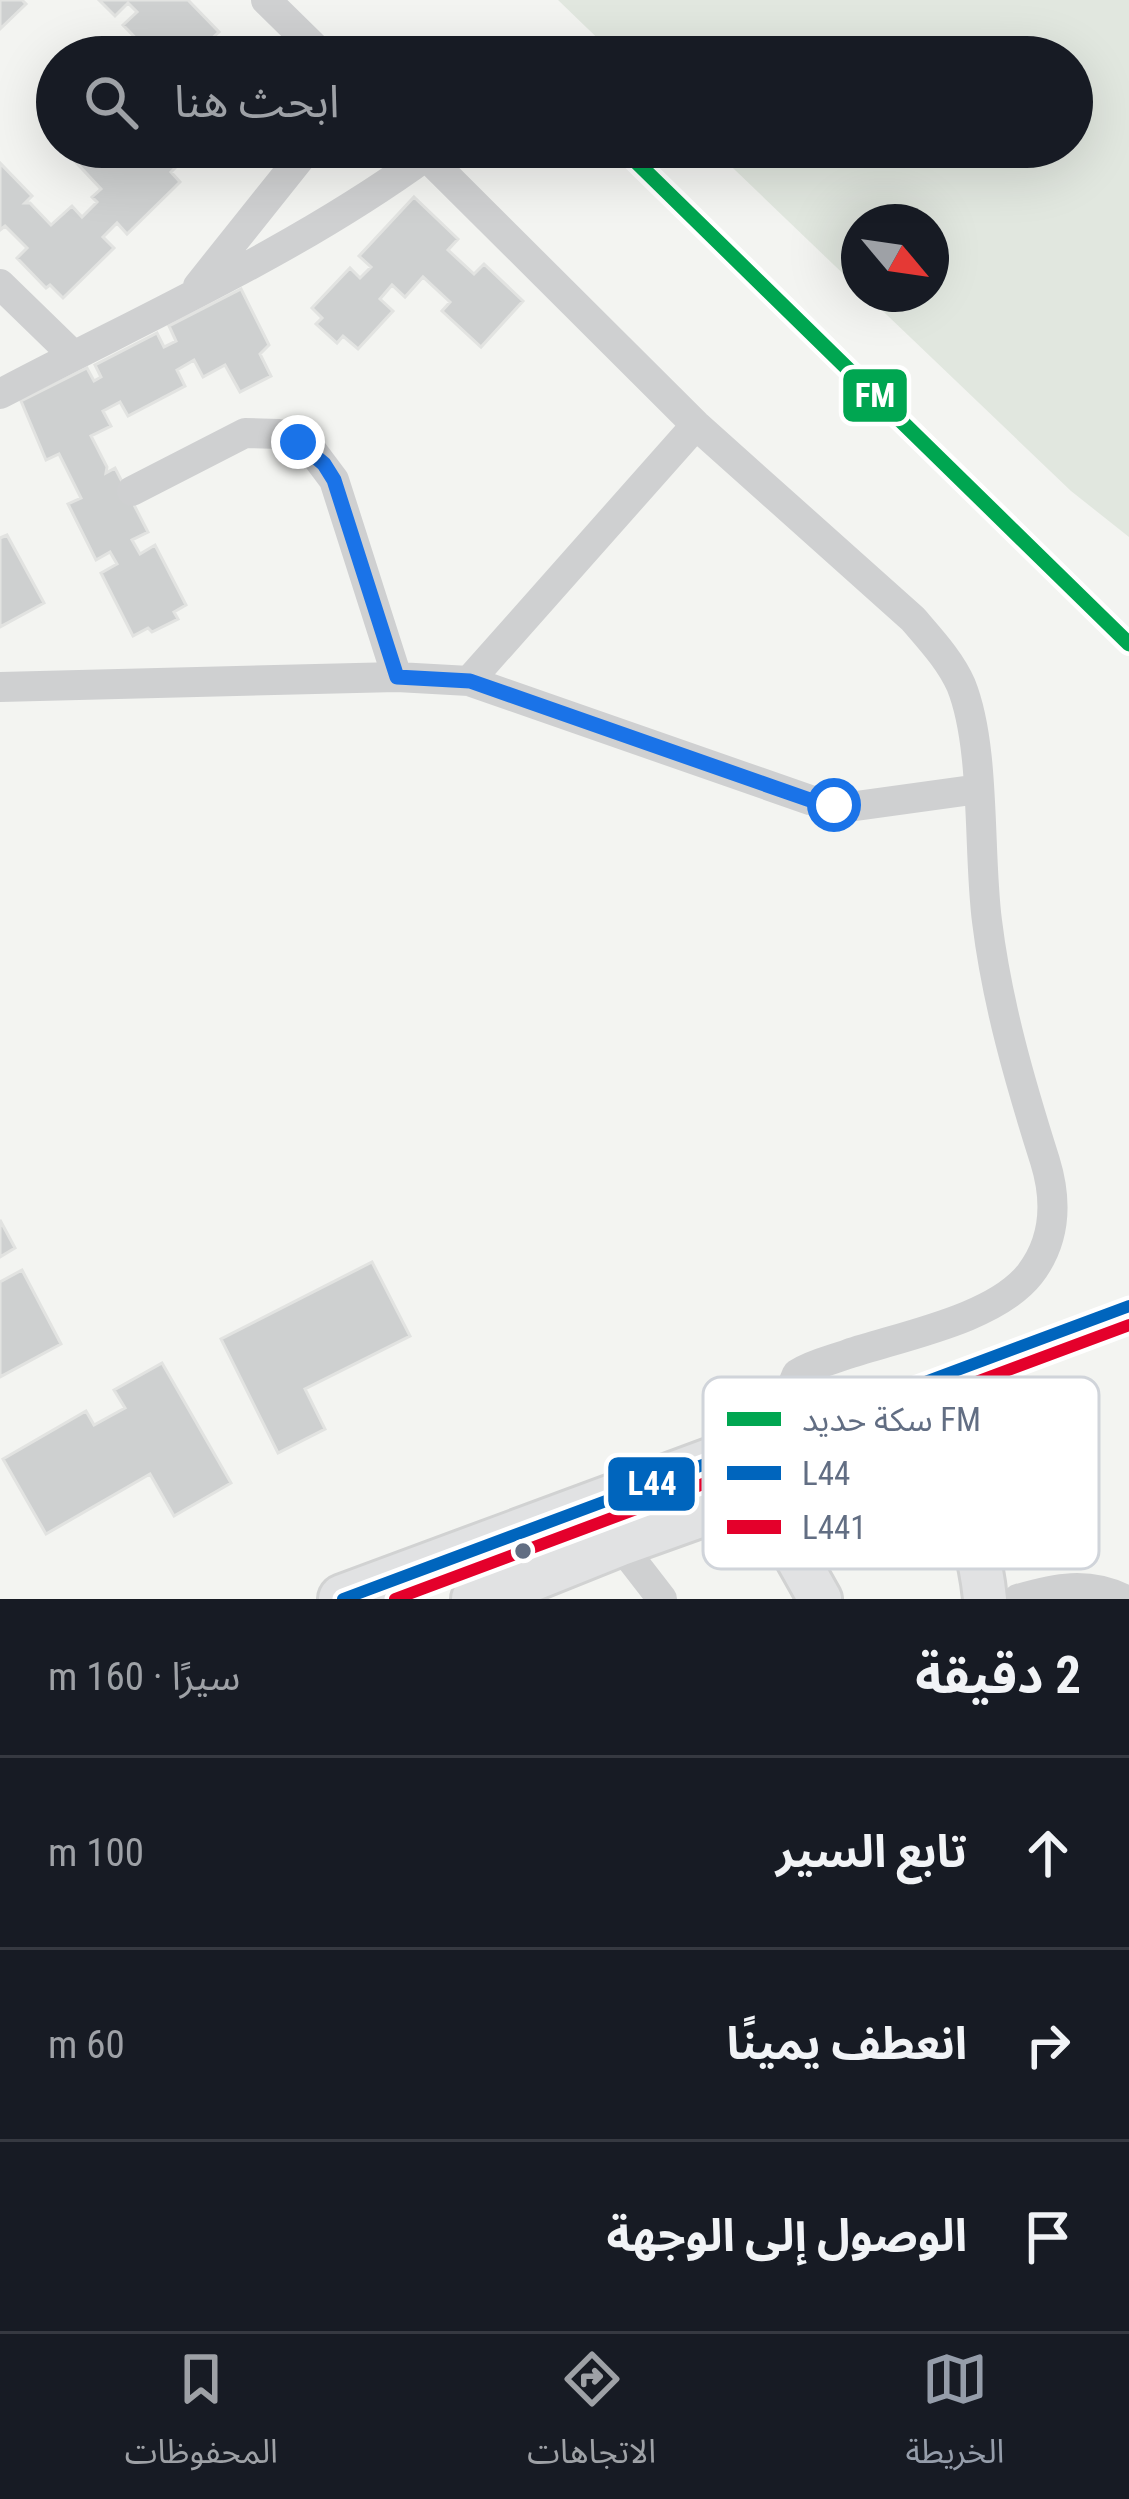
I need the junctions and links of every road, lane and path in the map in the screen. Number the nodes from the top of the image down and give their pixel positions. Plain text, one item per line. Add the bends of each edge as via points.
1 (266, 0) edge
2 (303, 36) edge
3 (292, 168) edge
4 (400, 168) edge
5 (438, 168) edge
6 (0, 284) edge
7 (195, 291) junction
8 (73, 356) junction
9 (0, 394) edge
10 (696, 425) junction
11 (133, 491) dead end
12 (397, 677) junction
13 (470, 681) junction
14 (0, 687) edge
15 (979, 789) junction
16 (796, 1377) edge
17 (703, 1464) edge
18 (703, 1512) edge
19 (618, 1542) junction
20 (803, 1569) edge
21 (978, 1569) edge
22 (659, 1598) edge
23 (343, 1599) edge
24 (476, 1599) edge
25 (820, 1599) edge
26 (985, 1599) edge
27 (1018, 1599) edge
28 (1124, 1599) edge

1 - 2 street
3 - 7 street
4 - 7 street via 314,230
5 - 10 street
6 - 8 street
7 - 8 street
8 - 9 street
10 - 13 street
10 - 15 street via 942,652 961,685
11 - 12 street via 245,434 279,434 313,452 334,480
12 - 13 street
12 - 14 street
13 - 15 street via 810,800 856,806
15 - 16 street via 997,986 1051,1183 1047,1242 1027,1277 996,1303
17 - 23 main road
18 - 19 main road
19 - 22 street
19 - 24 main road
20 - 25 main road
21 - 26 main road
27 - 28 street via 1068,1587

